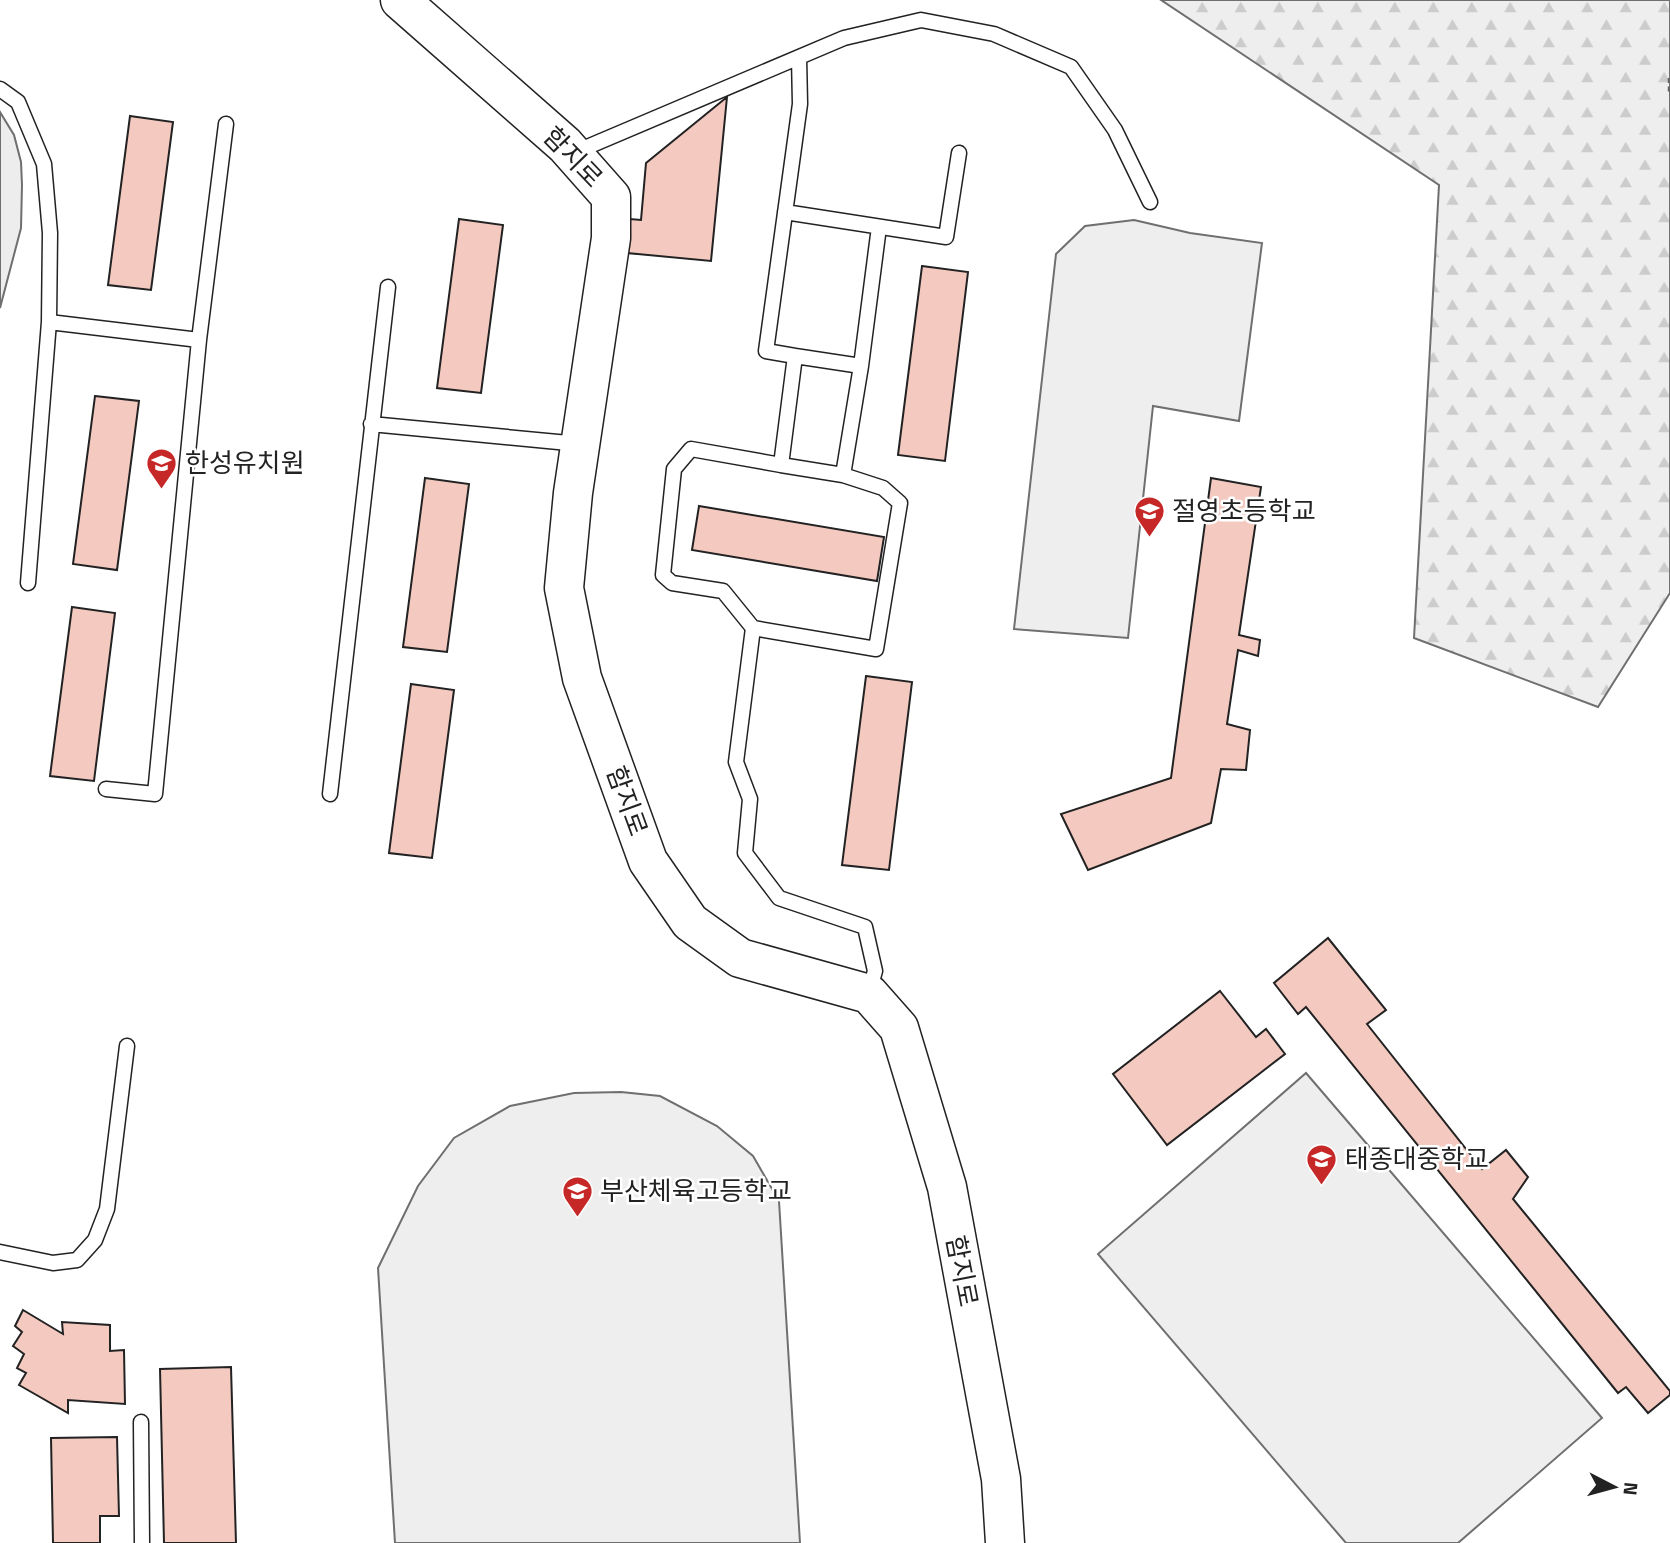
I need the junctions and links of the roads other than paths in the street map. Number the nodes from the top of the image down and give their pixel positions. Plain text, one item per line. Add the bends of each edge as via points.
1 (400, 0) edge
2 (799, 57) junction
3 (0, 89) edge
4 (226, 124) dead end
5 (572, 153) junction
6 (959, 153) dead end
7 (1150, 202) dead end
8 (785, 212) junction
9 (879, 227) junction
10 (388, 287) dead end
11 (49, 321) junction
12 (199, 340) junction
13 (795, 356) junction
14 (861, 366) junction
15 (371, 424) junction
16 (580, 444) junction
17 (781, 465) junction
18 (843, 475) junction
19 (28, 583) dead end
20 (753, 628) junction
21 (106, 789) dead end
22 (330, 794) dead end
23 (869, 994) junction
24 (127, 1046) dead end
25 (0, 1252) edge
26 (141, 1422) dead end
27 (142, 1543) edge
28 (1005, 1543) edge

1 - 5 street, 함지로
2 - 5 lane
2 - 7 lane via 844,38 921,20 994,34 1071,67 1115,130
2 - 8 lane via 800,104
3 - 11 lane via 18,102 44,164 50,233
4 - 12 lane
5 - 16 street, 함지로 via 611,197 611,237
6 - 9 lane via 946,237
8 - 9 lane
8 - 13 lane via 766,351
9 - 14 lane
10 - 15 lane
11 - 12 lane
11 - 19 lane
12 - 21 lane via 155,794
13 - 14 lane
13 - 17 lane
14 - 18 lane
15 - 16 lane
15 - 22 lane
16 - 23 street, 함지로 via 564,588 582,678 648,861 690,922 740,958
17 - 18 lane
17 - 20 lane via 691,449 674,469 663,575 672,583 723,591
18 - 20 lane via 883,488 900,503 876,649
20 - 23 lane via 736,762 750,799 744,853 779,898 865,927 875,971
23 - 28 street, 함지로 via 899,1028 947,1187 1001,1479
24 - 25 lane via 107,1209 95,1240 77,1260 53,1263
26 - 27 lane

